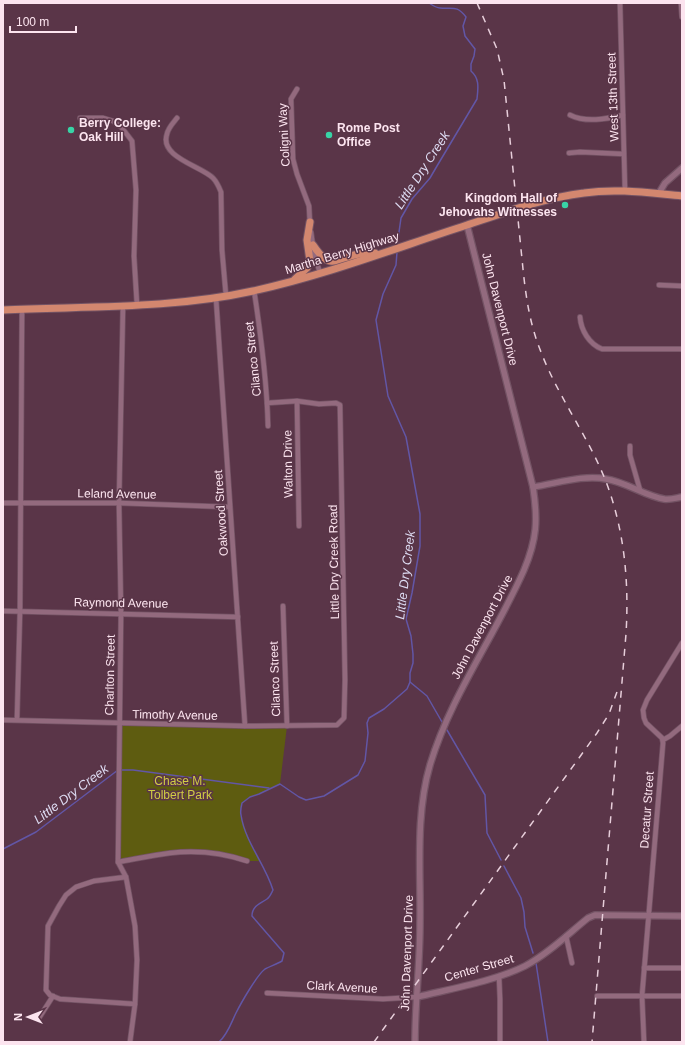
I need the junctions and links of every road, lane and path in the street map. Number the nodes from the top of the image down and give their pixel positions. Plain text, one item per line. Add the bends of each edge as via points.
1 (620, 3) edge
2 (682, 3) edge
3 (682, 17) edge
4 (297, 89) dead end
5 (570, 115) dead end
6 (623, 115) junction
7 (80, 118) dead end
8 (177, 118) dead end
9 (569, 153) dead end
10 (624, 154) junction
11 (682, 168) edge
12 (625, 191) junction
13 (659, 193) junction
14 (682, 196) edge
15 (310, 222) junction
16 (467, 225) junction
17 (312, 245) junction
18 (371, 255) junction
19 (320, 273) junction
20 (293, 281) junction
21 (659, 285) dead end
22 (682, 286) edge
23 (254, 290) junction
24 (226, 296) junction
25 (216, 298) junction
26 (137, 305) junction
27 (123, 306) junction
28 (22, 309) junction
29 (3, 310) edge
30 (580, 317) dead end
31 (682, 349) edge
32 (297, 401) junction
33 (267, 403) junction
34 (268, 426) dead end
35 (630, 446) dead end
36 (533, 487) junction
37 (640, 490) junction
38 (682, 497) edge
39 (3, 503) edge
40 (20, 503) junction
41 (119, 503) junction
42 (230, 508) junction
43 (299, 526) dead end
44 (283, 606) dead end
45 (3, 611) edge
46 (20, 611) junction
47 (122, 613) junction
48 (238, 617) junction
49 (682, 643) edge
50 (344, 718) joint
51 (17, 719) junction
52 (3, 720) edge
53 (119, 724) junction
54 (245, 726) junction
55 (287, 726) junction
56 (682, 726) edge
57 (663, 740) junction
58 (247, 861) dead end
59 (118, 862) junction
60 (126, 877) junction
61 (648, 916) junction
62 (682, 916) edge
63 (566, 936) junction
64 (572, 962) dead end
65 (644, 968) junction
66 (682, 968) edge
67 (499, 976) junction
68 (267, 993) dead end
69 (53, 996) junction
70 (597, 996) dead end
71 (642, 996) junction
72 (682, 996) edge
73 (417, 997) junction
74 (135, 1004) junction
75 (39, 1018) dead end
76 (130, 1042) edge
77 (415, 1042) edge
78 (500, 1042) edge
79 (644, 1042) edge

1 - 6 street, West 13th Street
2 - 3 street
4 - 15 street, Coligni Way via 292,99 294,164 307,198
5 - 6 street via 591,120
6 - 10 street, West 13th Street
7 - 26 street via 103,118 113,121 132,141 136,190 134,256
8 - 24 street via 166,136 169,149 212,177 221,192
9 - 10 street
10 - 12 street, West 13th Street
11 - 13 street via 664,182
12 - 13 main road, Martha Berry Highway
12 - 16 main road, Martha Berry Highway via 585,192 544,200
13 - 14 main road, Martha Berry Highway
15 - 17 street, Coligni Way
15 - 20 main road via 307,240 310,262
16 - 18 main road, Martha Berry Highway via 389,252
16 - 36 street, John Davenport Drive
17 - 18 main road via 320,256 332,262 358,254
17 - 19 street, Coligni Way
18 - 19 main road, Martha Berry Highway
19 - 20 main road, Martha Berry Highway
20 - 23 main road, Martha Berry Highway
21 - 22 street
23 - 24 main road, Martha Berry Highway
23 - 33 street, Cilanco Street via 264,357
24 - 25 main road, Martha Berry Highway
25 - 26 main road, Martha Berry Highway
25 - 42 street, Oakwood Street
26 - 27 main road, Martha Berry Highway
27 - 28 main road, Martha Berry Highway
27 - 41 street, Charlton Street
28 - 29 main road, Martha Berry Highway
28 - 40 street
30 - 31 street via 583,331 598,348
32 - 33 street
32 - 43 street, Walton Drive
32 - 50 street, Little Dry Creek Road via 340,405 346,680
33 - 34 street, Cilanco Street
35 - 37 street
36 - 37 street via 599,478
36 - 73 street, John Davenport Drive via 536,521 528,561 445,724 430,767 422,813
37 - 38 street via 662,499
39 - 40 street, Leland Avenue
40 - 41 street, Leland Avenue
40 - 46 street
41 - 42 street, Leland Avenue
41 - 47 street, Charlton Street
42 - 48 street, Oakwood Street
44 - 55 street, Cilanco Street
45 - 46 street, Raymond Avenue
46 - 47 street, Raymond Avenue
46 - 51 street
47 - 48 street, Raymond Avenue
47 - 53 street, Charlton Street
48 - 54 street, Oakwood Street
49 - 57 street via 643,710 646,723
50 - 55 street, Timothy Avenue via 338,725
51 - 52 street, Timothy Avenue
51 - 53 street, Timothy Avenue
53 - 54 street, Timothy Avenue
53 - 59 street, Charlton Street
54 - 55 street, Timothy Avenue
56 - 57 street
57 - 61 street, Decatur Street
58 - 59 street via 221,854 179,852
59 - 60 street, Charlton Street
60 - 69 street via 94,881 76,887 66,895 59,906 48,926 46,990
60 - 74 street, Charlton Street via 135,926 138,969
61 - 62 street
61 - 63 street, Center Street via 592,915
61 - 65 street, Decatur Street
63 - 64 street
63 - 67 street, Center Street via 533,961
65 - 66 street
65 - 71 street, Decatur Street
67 - 73 street, Center Street
67 - 78 street
68 - 73 street, Clark Avenue via 383,999
69 - 74 street via 60,999
69 - 75 street
70 - 71 street
71 - 72 street
71 - 79 street, Decatur Street
73 - 77 street, John Davenport Drive
74 - 76 street, Charlton Street

